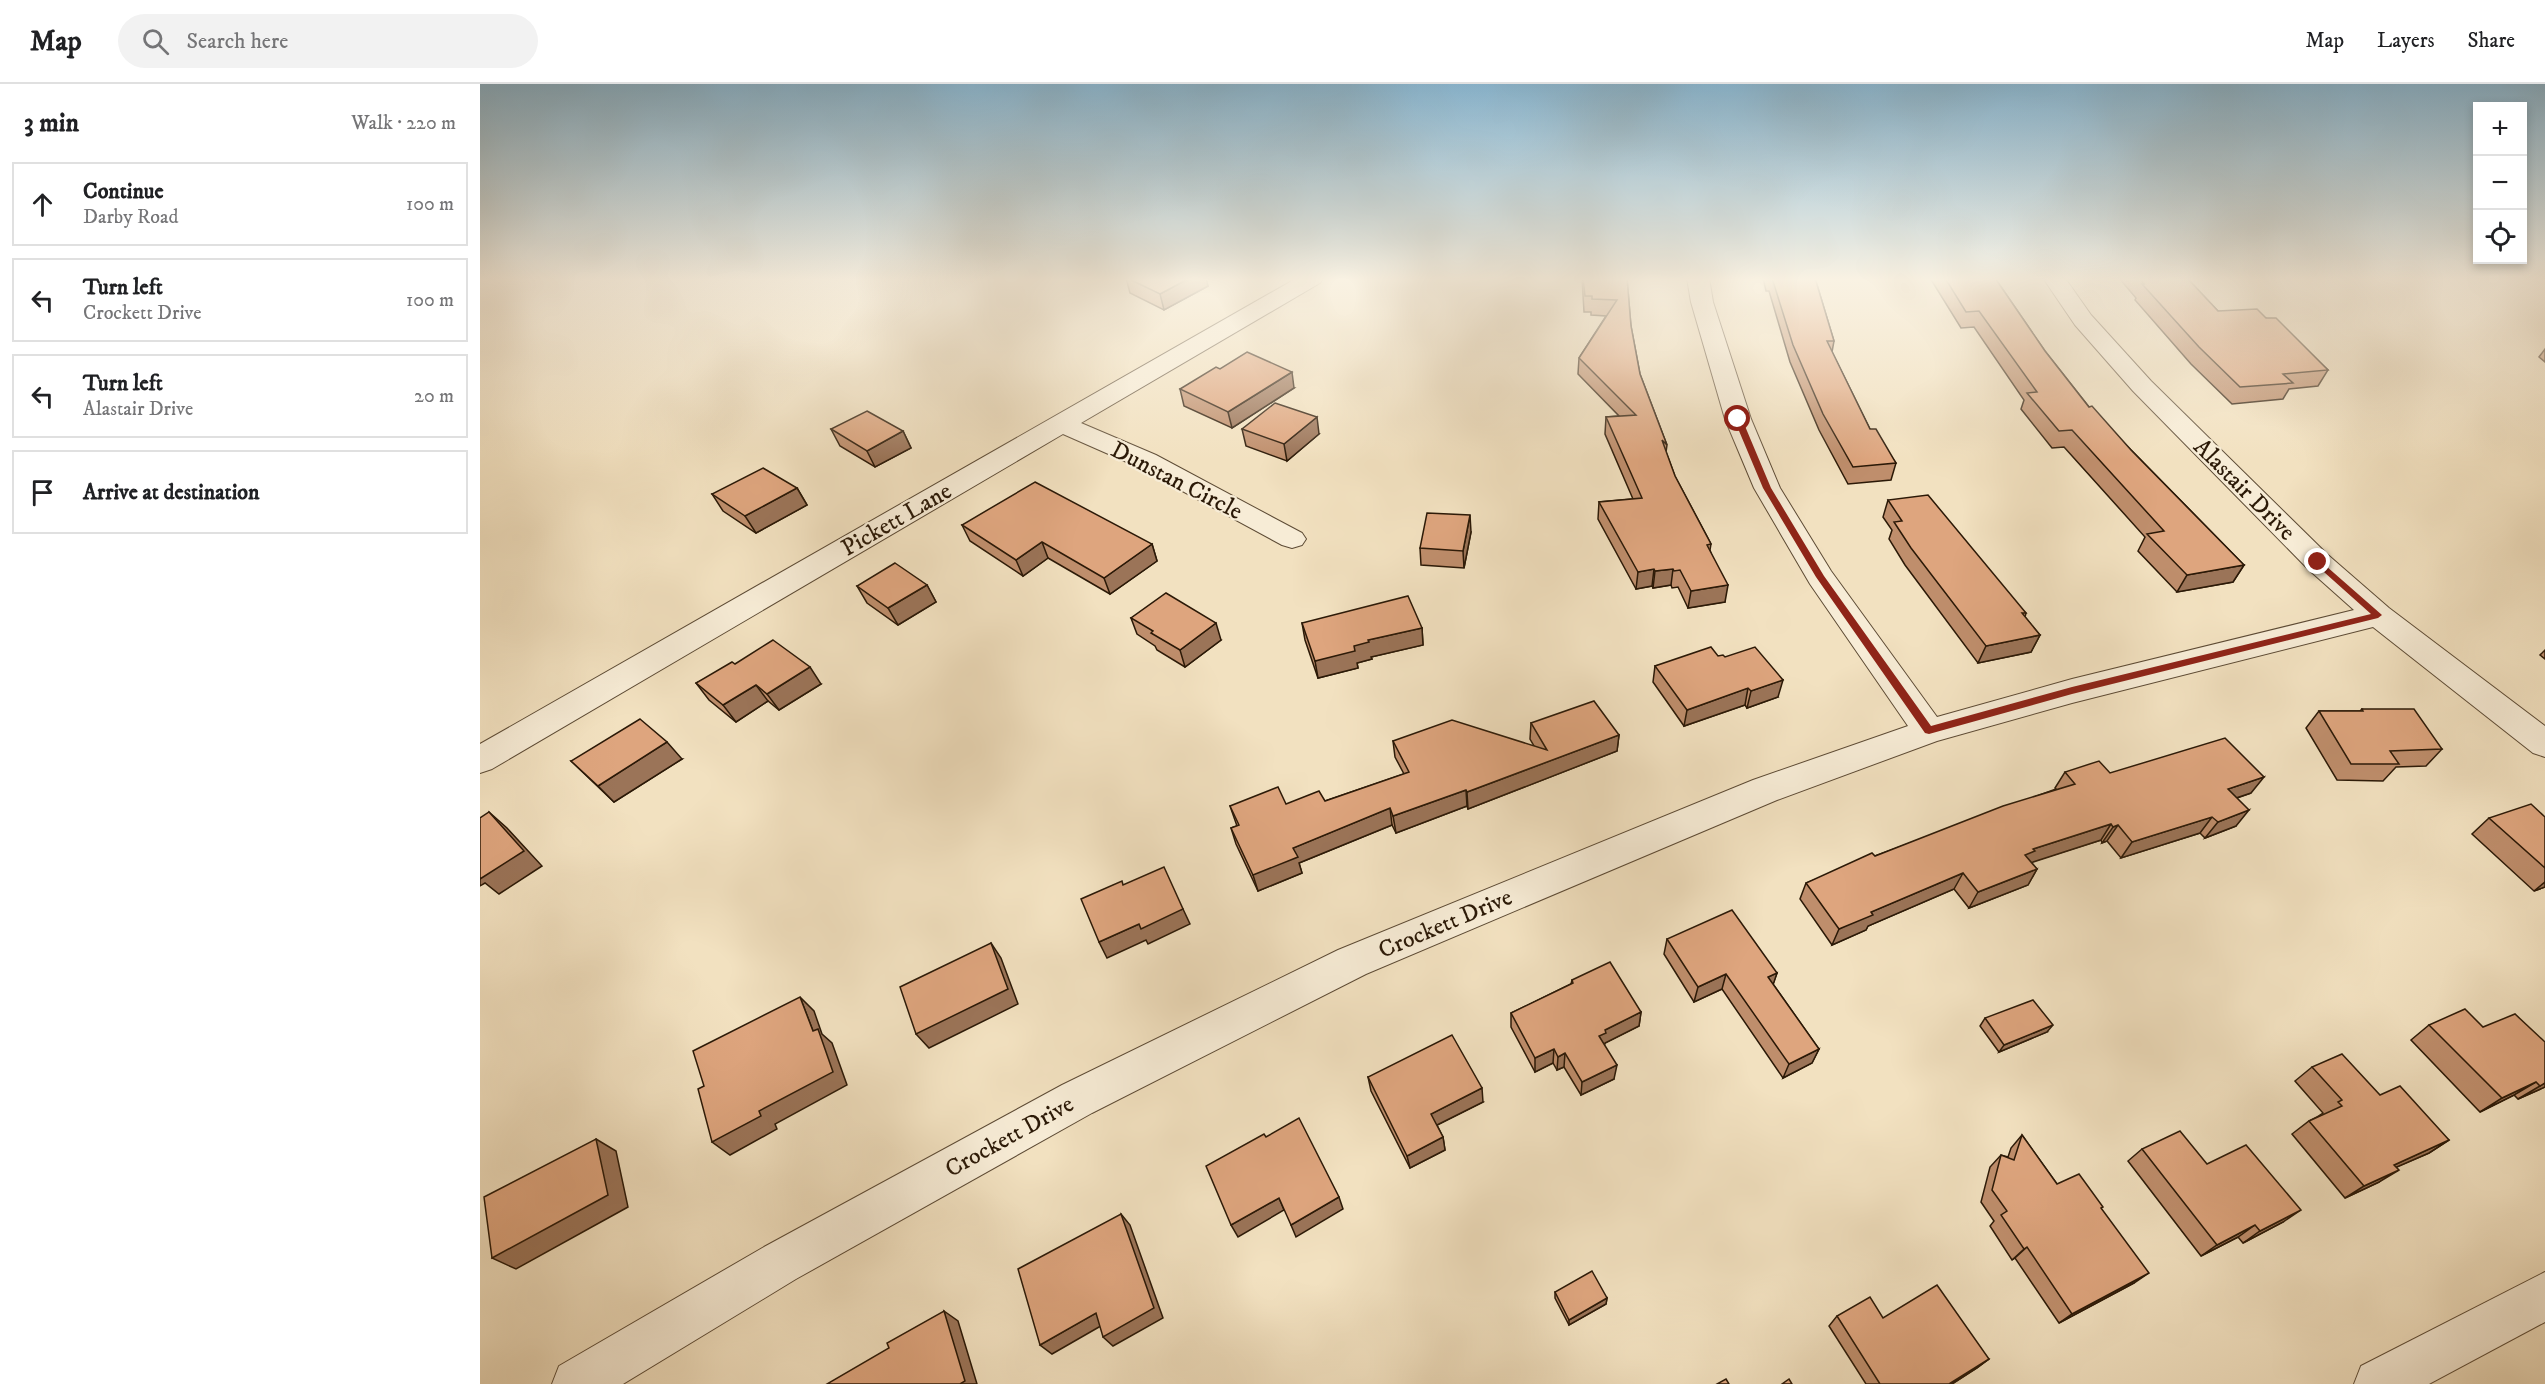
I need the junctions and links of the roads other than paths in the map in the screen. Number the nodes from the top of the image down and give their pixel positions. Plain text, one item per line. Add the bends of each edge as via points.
1 (1208, 339) edge
2 (1713, 339) edge
3 (2100, 339) edge
4 (1062, 424) junction
5 (1292, 539) dead end
6 (2378, 615) junction
7 (1929, 731) junction
8 (2545, 744) edge
9 (480, 760) edge
10 (2545, 1296) edge
11 (577, 1384) edge
12 (2379, 1384) edge

1 - 4 street, Pickett Lane
2 - 7 street via 1738,419 1767,488 1820,577
3 - 6 street, Alastair Drive via 2318,562
4 - 5 street, Dunstan Circle via 1147,461
4 - 9 street, Pickett Lane
6 - 7 street, Crockett Drive
6 - 8 street, Alastair Drive
7 - 11 street, Crockett Drive via 1765,790 1352,962 1077,1099 780,1263
10 - 12 street

